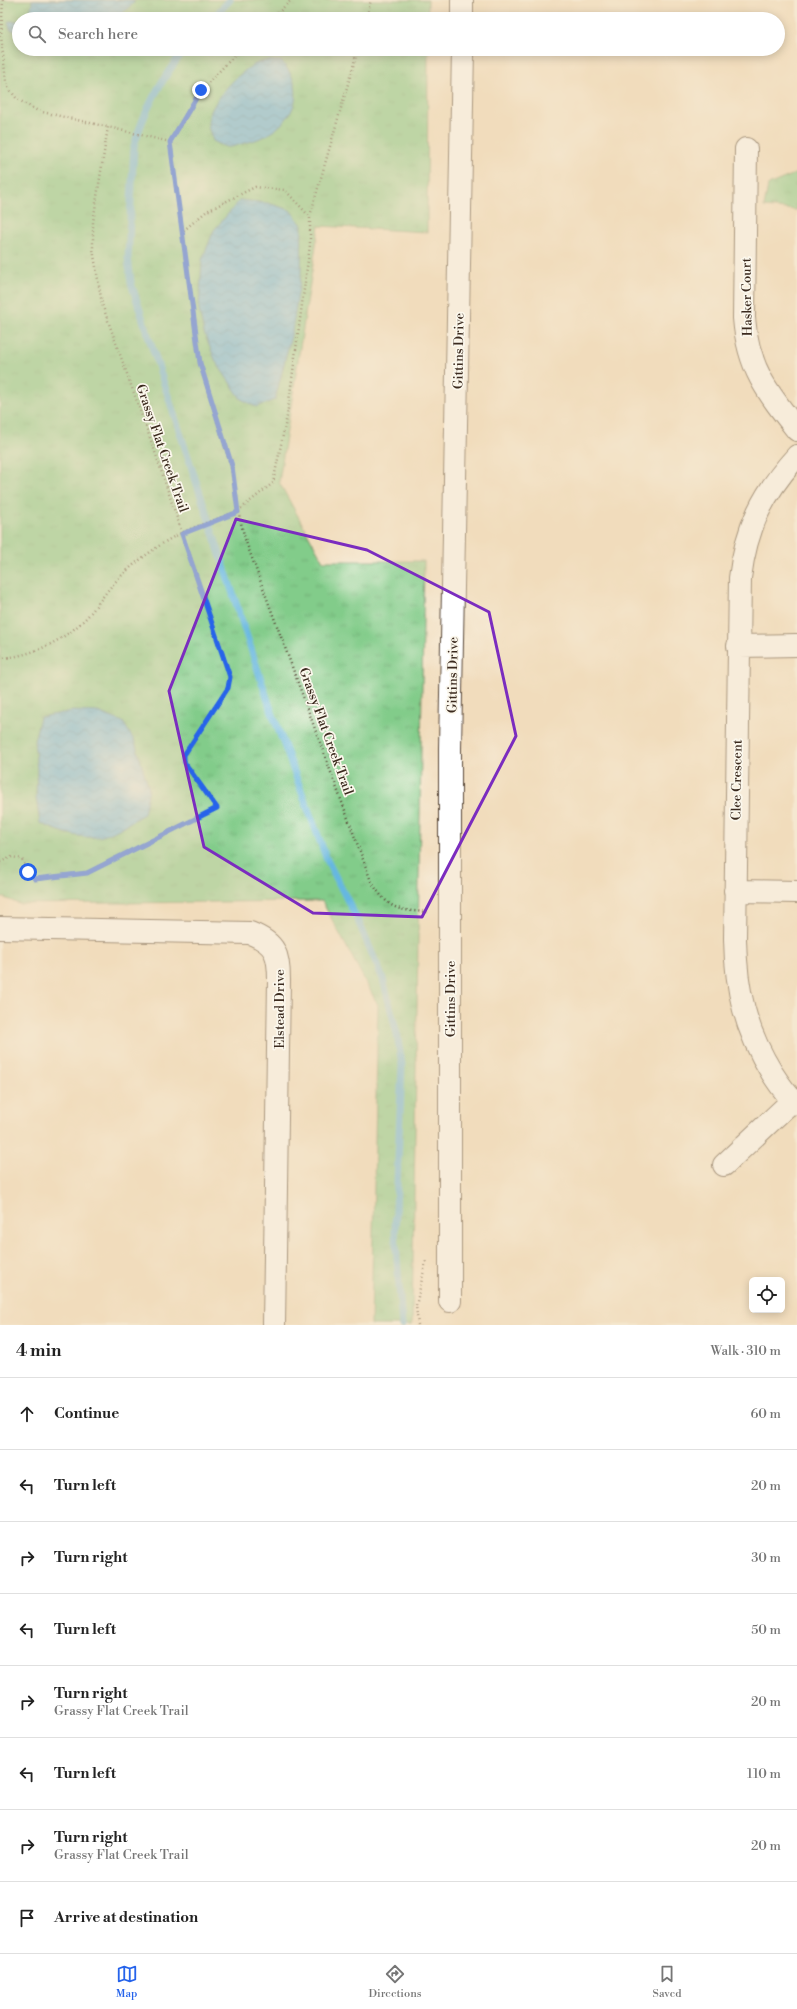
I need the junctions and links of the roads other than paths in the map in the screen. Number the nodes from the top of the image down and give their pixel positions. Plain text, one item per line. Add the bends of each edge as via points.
1 (462, 0) edge
2 (462, 12) edge
3 (462, 56) edge
4 (746, 149) dead end
5 (797, 430) edge
6 (797, 456) edge
7 (797, 645) edge
8 (738, 646) junction
9 (735, 891) junction
10 (797, 892) edge
11 (0, 928) edge
12 (795, 1102) edge
13 (724, 1165) dead end
14 (450, 1301) dead end
15 (274, 1325) edge

1 - 2 street
3 - 14 street, Gittins Drive via 450,749
4 - 5 street, Hasker Court via 744,318 749,355 764,386
6 - 8 street, Clee Crescent via 764,500 748,535 740,578
7 - 8 street
8 - 9 street, Clee Crescent
9 - 10 street
9 - 12 street, Clee Crescent via 735,963 743,1012 767,1064
11 - 15 street, Elstead Drive via 250,933 260,937 275,950 279,980
12 - 13 street

